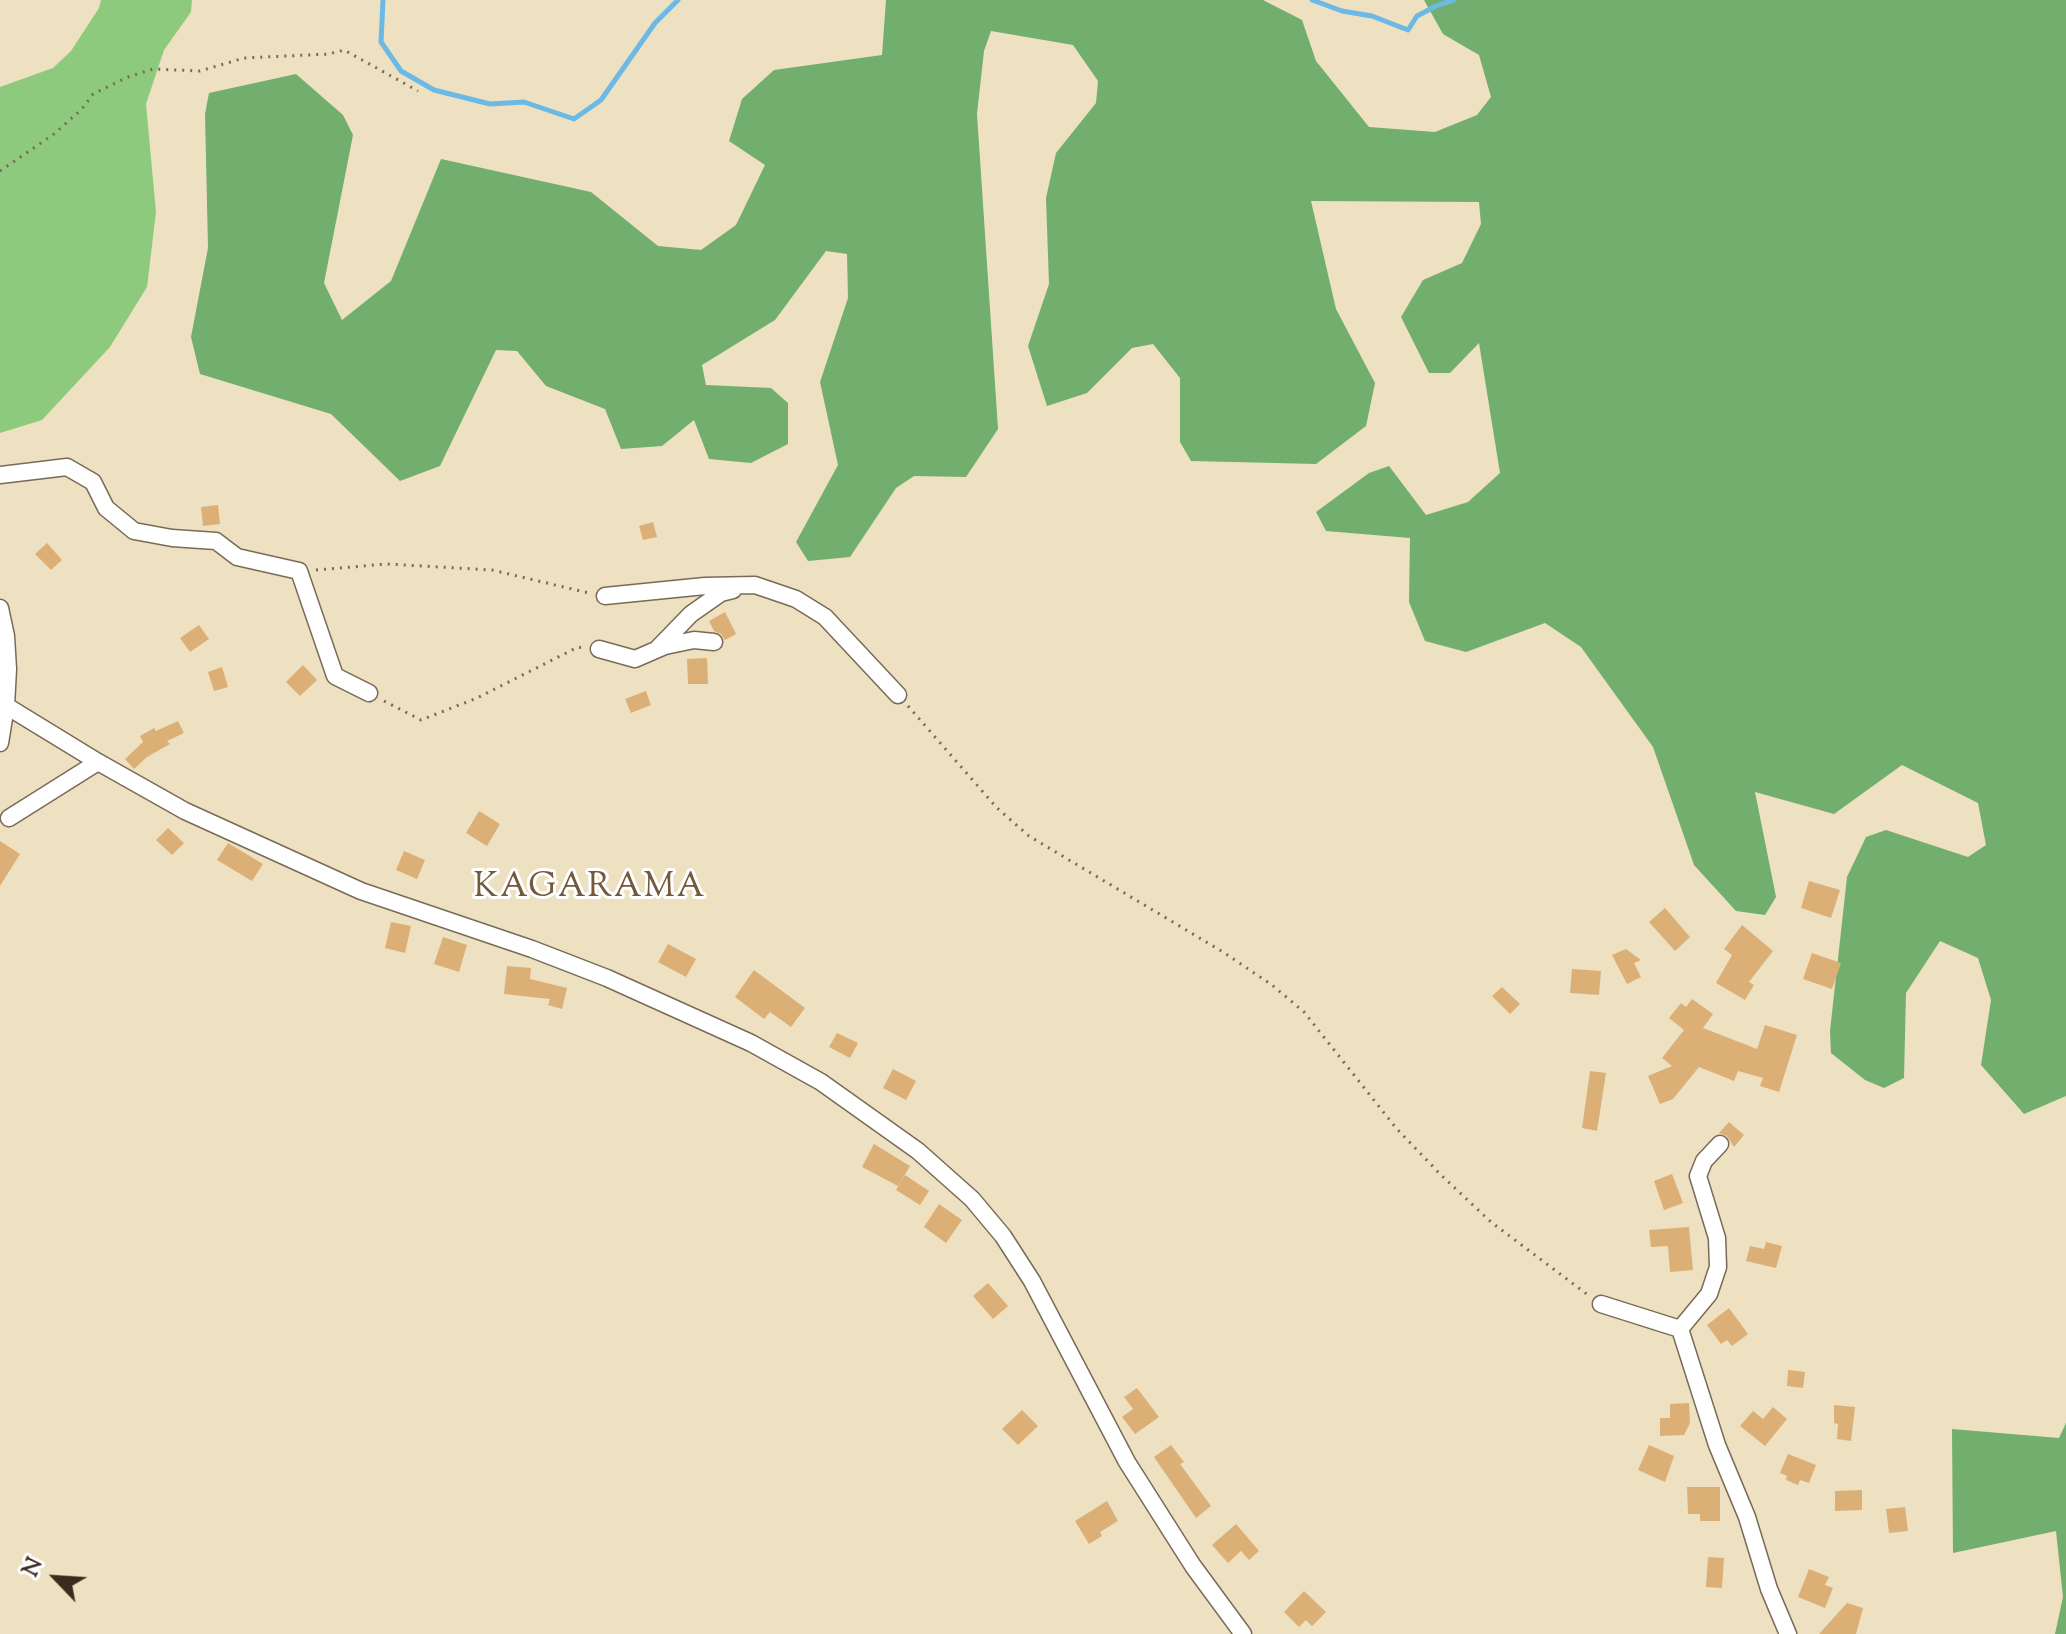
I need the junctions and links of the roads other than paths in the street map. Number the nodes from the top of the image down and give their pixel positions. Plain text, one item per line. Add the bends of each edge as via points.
1 (0, 475) edge
2 (755, 585) junction
3 (605, 596) road end
4 (0, 608) edge
5 (714, 642) dead end
6 (599, 649) road end
7 (657, 649) junction
8 (369, 693) road end
9 (898, 695) road end
10 (3, 704) edge
11 (0, 743) edge
12 (98, 762) junction
13 (9, 818) dead end
14 (1720, 1144) dead end
15 (1601, 1304) road end
16 (1680, 1329) junction
17 (1243, 1634) edge
18 (1788, 1634) edge

1 - 8 street via 67,467 93,482 106,508 134,531 216,541 237,557 299,571 335,676
2 - 3 street
2 - 7 street via 721,593
2 - 9 street via 796,599 825,617
4 - 10 street via 6,636
5 - 7 street via 694,640
6 - 7 street via 635,659
10 - 11 street
10 - 12 street
12 - 13 street
12 - 17 street via 185,811 361,891 569,964 751,1043 821,1082 918,1151 972,1199 1003,1236 1127,1462
14 - 16 street via 1698,1176 1717,1238 1718,1267 1709,1294
15 - 16 street
16 - 18 street

